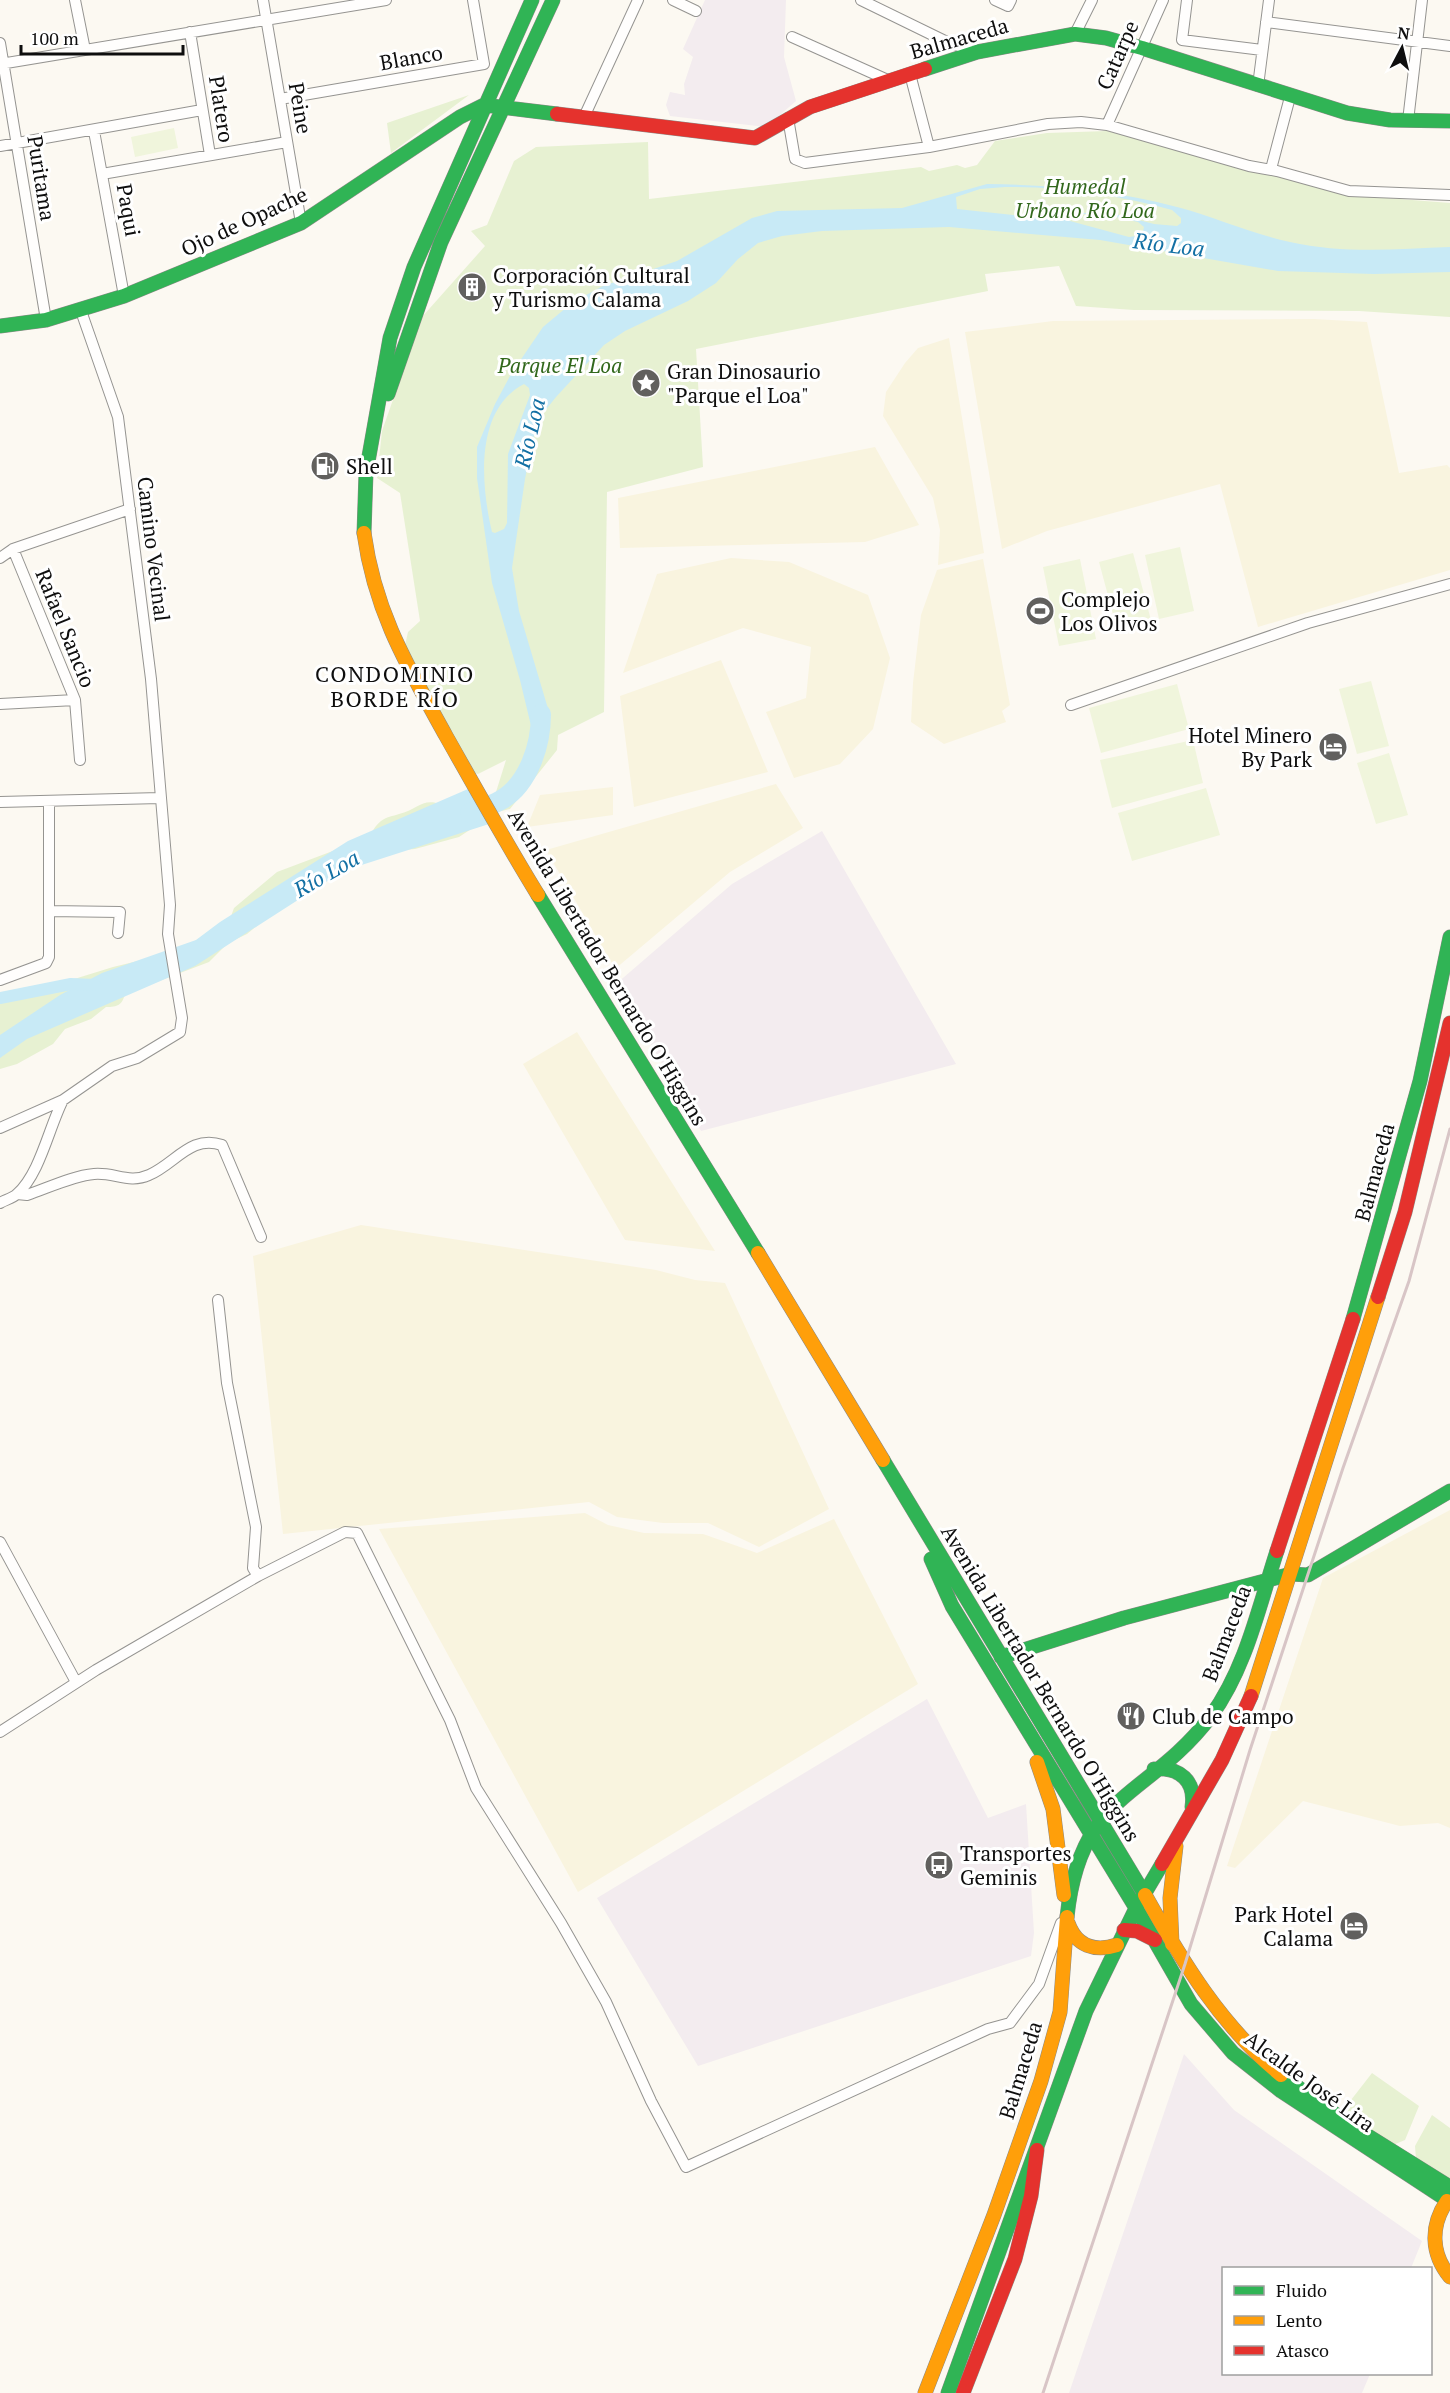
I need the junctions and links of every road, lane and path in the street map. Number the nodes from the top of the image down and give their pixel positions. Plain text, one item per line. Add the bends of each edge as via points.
1 (75, 0) edge
2 (263, 0) edge
3 (386, 0) edge
4 (473, 0) edge
5 (532, 0) edge
6 (638, 0) edge
7 (673, 0) edge
8 (861, 0) edge
9 (995, 0) edge
10 (1092, 0) edge
11 (1163, 0) edge
12 (1187, 0) edge
13 (1267, 0) edge
14 (1422, 0) edge
15 (346, 3) edge
16 (1009, 3) edge
17 (550, 4) edge
18 (696, 10) dead end
19 (266, 20) junction
20 (1266, 22) junction
21 (190, 33) junction
22 (1076, 34) junction
23 (792, 37) dead end
24 (1417, 42) junction
25 (0, 43) edge
26 (1450, 46) edge
27 (1142, 48) junction
28 (86, 50) junction
29 (1262, 50) junction
30 (977, 52) junction
31 (2, 64) edge
32 (910, 74) junction
33 (890, 81) junction
34 (1258, 86) junction
35 (1290, 97) junction
36 (280, 99) junction
37 (484, 105) junction
38 (504, 109) junction
39 (202, 110) junction
40 (584, 117) junction
41 (788, 118) junction
42 (1408, 121) junction
43 (1449, 121) edge
44 (1107, 125) junction
45 (94, 131) junction
46 (287, 142) junction
47 (17, 143) junction
48 (0, 146) edge
49 (929, 147) junction
50 (210, 155) junction
51 (1271, 169) junction
52 (102, 174) junction
53 (1450, 195) edge
54 (301, 223) junction
55 (124, 296) junction
56 (81, 311) junction
57 (46, 320) junction
58 (0, 326) edge
59 (373, 435) junction
60 (130, 509) junction
61 (13, 549) junction
62 (0, 558) edge
63 (1450, 584) edge
64 (75, 700) junction
65 (0, 704) edge
66 (1071, 705) dead end
67 (80, 760) dead end
68 (160, 798) junction
69 (50, 801) junction
70 (0, 802) edge
71 (49, 911) junction
72 (118, 933) dead end
73 (1450, 937) edge
74 (0, 980) edge
75 (1450, 1023) edge
76 (63, 1100) junction
77 (0, 1128) edge
78 (17, 1194) junction
79 (0, 1203) edge
80 (261, 1237) dead end
81 (219, 1300) dead end
82 (1450, 1491) edge
83 (902, 1493) junction
84 (0, 1542) edge
85 (1291, 1574) junction
86 (258, 1576) junction
87 (1268, 1580) junction
88 (1001, 1657) junction
89 (76, 1682) junction
90 (1021, 1719) junction
91 (0, 1732) edge
92 (1154, 1769) junction
93 (1086, 1798) junction
94 (1116, 1799) junction
95 (1192, 1807) junction
96 (1100, 1821) junction
97 (1090, 1833) junction
98 (1177, 1835) junction
99 (1145, 1895) junction
100 (1136, 1908) junction
101 (1065, 1911) junction
102 (1124, 1930) junction
103 (1155, 1940) junction
104 (1172, 1944) junction
105 (1117, 1945) junction
106 (1037, 2150) junction
107 (1449, 2197) edge
108 (1450, 2261) edge
109 (1450, 2277) edge
110 (925, 2393) edge
111 (948, 2393) edge
112 (963, 2393) edge

1 - 28 street
2 - 19 street, Peine
3 - 15 street
4 - 36 street, Blanco via 484,64
5 - 37 main road, Avenida Libertador Bernardo O'Higgins
6 - 40 street
7 - 18 street
8 - 30 street via 947,42
9 - 16 street
10 - 22 street
11 - 27 street, Catarpe
12 - 29 street via 1182,40
13 - 20 street
14 - 24 street
15 - 19 street
17 - 38 main road, Avenida Libertador Bernardo O'Higgins
19 - 21 street
19 - 36 street, Peine
20 - 24 street
20 - 29 street
21 - 28 street
21 - 39 street, Platero
22 - 27 main road, Balmaceda
22 - 30 main road, Balmaceda
23 - 33 street
24 - 26 street
24 - 42 street
25 - 31 street, Puritama
27 - 34 main road, Balmaceda
27 - 44 street, Catarpe
28 - 31 street
29 - 34 street
30 - 32 main road, Balmaceda
31 - 47 street, Puritama
32 - 33 main road, Balmaceda
32 - 49 street
33 - 41 main road, Balmaceda
34 - 35 main road, Balmaceda
35 - 42 main road, Balmaceda via 1347,113
35 - 51 street
36 - 46 street, Peine
37 - 38 main road, Balmaceda
37 - 54 main road, Ojo de Opache
37 - 59 main road, Avenida Libertador Bernardo O'Higgins via 410,277 390,338
38 - 40 main road, Balmaceda
38 - 59 main road, Avenida Libertador Bernardo O'Higgins via 441,242
39 - 45 street
39 - 50 street, Platero
40 - 41 main road, Balmaceda via 747,138 771,132
41 - 49 street via 795,159 805,163
42 - 43 main road, Balmaceda
44 - 49 street via 1048,124
44 - 51 street
45 - 47 street
45 - 52 street, Paqui
46 - 50 street
46 - 54 street, Peine
47 - 48 street
47 - 57 street, Puritama
50 - 52 street
51 - 53 street via 1350,191
52 - 55 street, Paqui
54 - 55 main road, Ojo de Opache
55 - 56 main road, Ojo de Opache
56 - 57 main road, Ojo de Opache
56 - 60 street, Camino Vecinal via 118,417
57 - 58 main road, Ojo de Opache
59 - 83 main road, Avenida Libertador Bernardo O'Higgins via 365,499 366,550 393,639 501,835 770,1270
60 - 61 street
60 - 68 street, Camino Vecinal via 151,679
61 - 62 street
61 - 64 street, Rafael Sancio
63 - 66 street via 1308,623
64 - 65 street
64 - 67 street, Rafael Sancio
68 - 69 street
68 - 76 street, Camino Vecinal via 170,905 168,934 182,1018 180,1032 137,1058 112,1066
69 - 70 street
69 - 71 street
71 - 72 street via 120,912
71 - 74 street via 46,963
73 - 87 main road, Balmaceda via 1420,1081 1384,1216
75 - 85 main road, Balmaceda via 1405,1212
76 - 77 street
76 - 78 street via 51,1122 41,1158
78 - 79 street
78 - 80 street via 27,1195 91,1174 109,1173 135,1180 150,1175 195,1144 212,1142 222,1145
81 - 86 street via 227,1383 256,1527 254,1568
82 - 85 main road via 1308,1575
83 - 88 main road, Avenida Libertador Bernardo O'Higgins
83 - 90 main road, Avenida Libertador Bernardo O'Higgins via 952,1606
84 - 89 street
85 - 87 main road
85 - 95 main road, Balmaceda via 1245,1712 1222,1760
86 - 89 street
86 - 101 street via 345,1532 357,1533 450,1720 476,1788 606,2002 651,2101 687,2167 988,2029 1010,2023 1040,1984
87 - 88 main road via 1124,1618
87 - 92 main road, Balmaceda via 1228,1690 1196,1734
88 - 93 main road, Avenida Libertador Bernardo O'Higgins
89 - 91 street
90 - 97 main road, Avenida Libertador Bernardo O'Higgins
90 - 101 main road via 1053,1809
92 - 94 main road, Balmaceda
92 - 95 main road via 1173,1769 1184,1775 1194,1793
93 - 94 main road
93 - 96 main road, Avenida Libertador Bernardo O'Higgins
94 - 96 main road, Balmaceda
95 - 98 main road, Balmaceda
96 - 97 main road, Balmaceda
96 - 99 main road, Avenida Libertador Bernardo O'Higgins
97 - 100 main road, Avenida Libertador Bernardo O'Higgins
97 - 101 main road, Balmaceda
98 - 99 main road, Balmaceda
98 - 104 main road via 1170,1898
99 - 100 main road, Balmaceda
99 - 104 main road, Alcalde José Lira
100 - 102 main road, Balmaceda
100 - 103 main road, Alcalde José Lira
101 - 105 main road via 1069,1930 1083,1944 1096,1949
101 - 110 main road, Balmaceda via 1065,1970 1055,2033 1006,2181
102 - 103 main road via 1137,1931
102 - 105 main road, Balmaceda
103 - 107 main road, Alcalde José Lira via 1191,2004 1233,2053 1281,2091
104 - 107 main road, Alcalde José Lira via 1214,2005 1268,2064
105 - 106 main road, Balmaceda via 1072,2044
106 - 111 main road, Balmaceda
106 - 112 main road via 1031,2196 1015,2259
107 - 108 main road via 1441,2227
107 - 109 main road via 1438,2215 1434,2242 1438,2260

